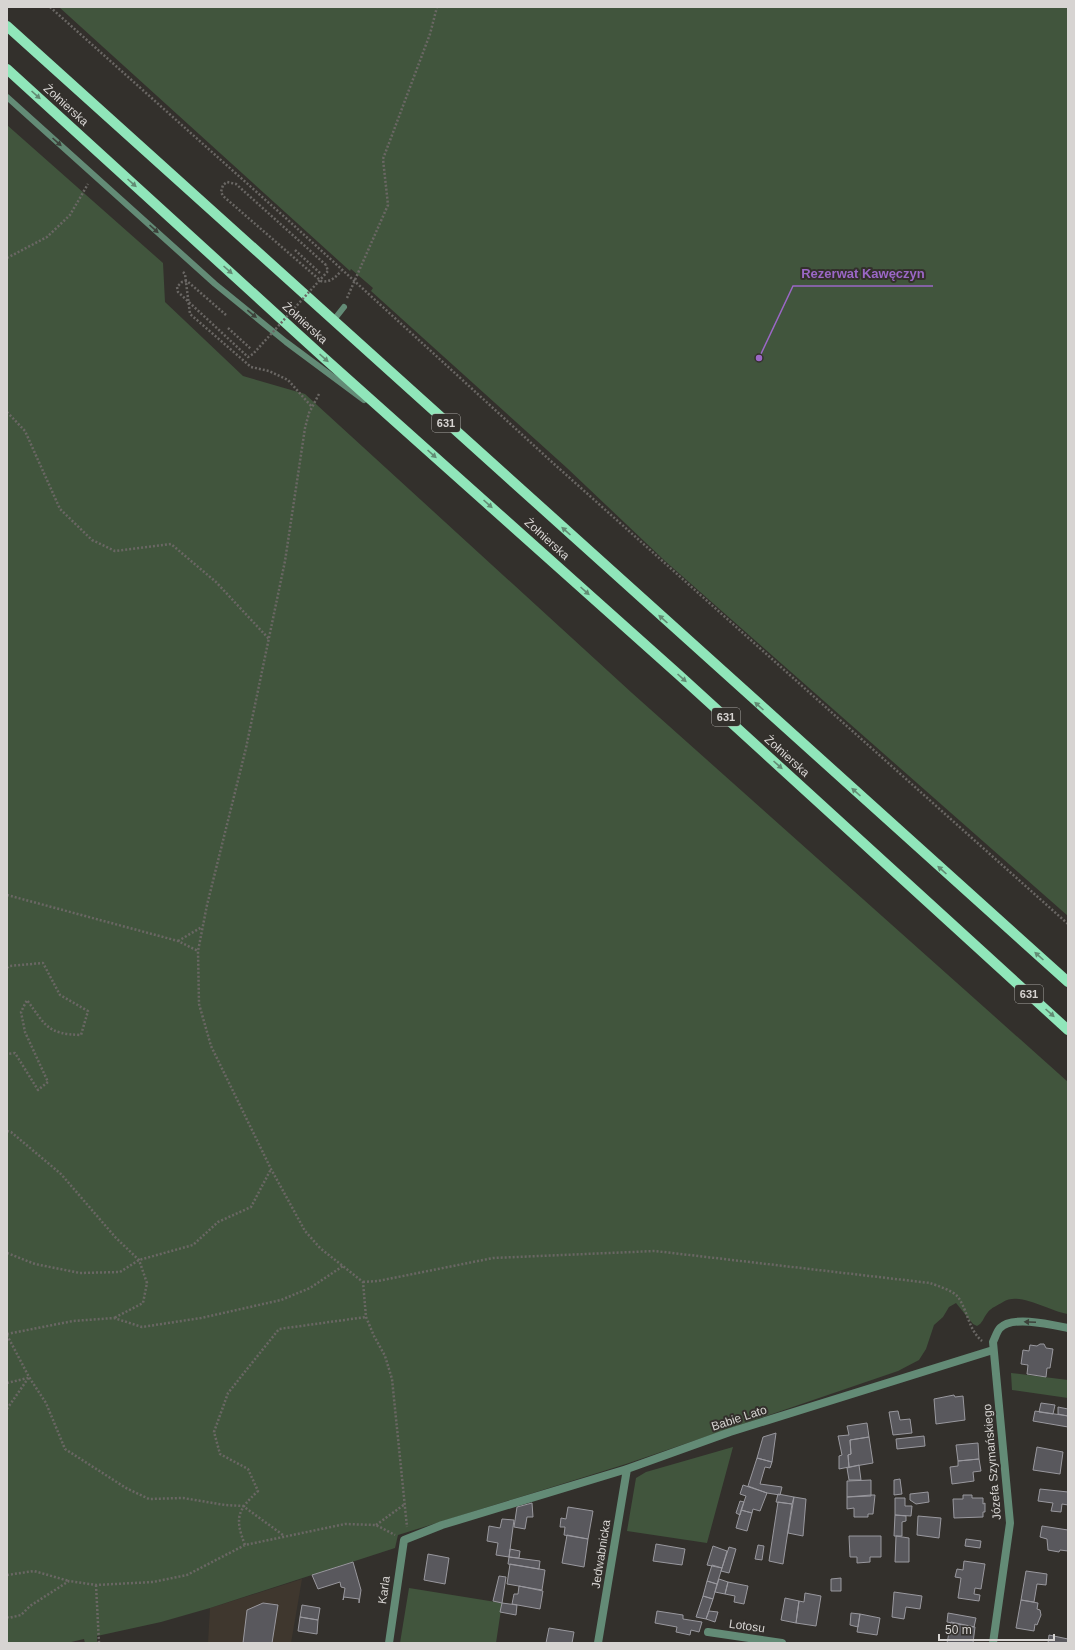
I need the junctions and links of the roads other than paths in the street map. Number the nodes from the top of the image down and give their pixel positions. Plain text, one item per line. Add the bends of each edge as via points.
1 (7, 26) edge
2 (7, 69) edge
3 (7, 97) edge
4 (344, 307) road end
5 (333, 321) junction
6 (405, 430) junction
7 (1068, 982) edge
8 (1068, 1030) edge
9 (1068, 1328) edge
10 (993, 1350) junction
11 (627, 1469) junction
12 (404, 1540) joint
13 (708, 1632) dead end
14 (389, 1643) edge
15 (598, 1643) edge
16 (782, 1643) edge
17 (993, 1643) edge

1 - 5 main road, Żołnierska / 631
2 -> 6 main road, Żołnierska / 631
3 -> 6 lane via 214,284 286,342
4 - 5 lane
7 -> 5 main road, Żołnierska / 631
6 -> 8 main road, Żołnierska / 631 via 685,680
9 -> 10 street via 1039,1322 1005,1324 998,1330
10 - 11 street, Babie Lato via 730,1432
10 - 17 street, Józefa Szymańskiego via 1010,1523
11 - 12 street, Babie Lato via 442,1525
11 - 15 street, Jedwabnicka
12 - 14 street, Karla
13 - 16 street, Lotosu

